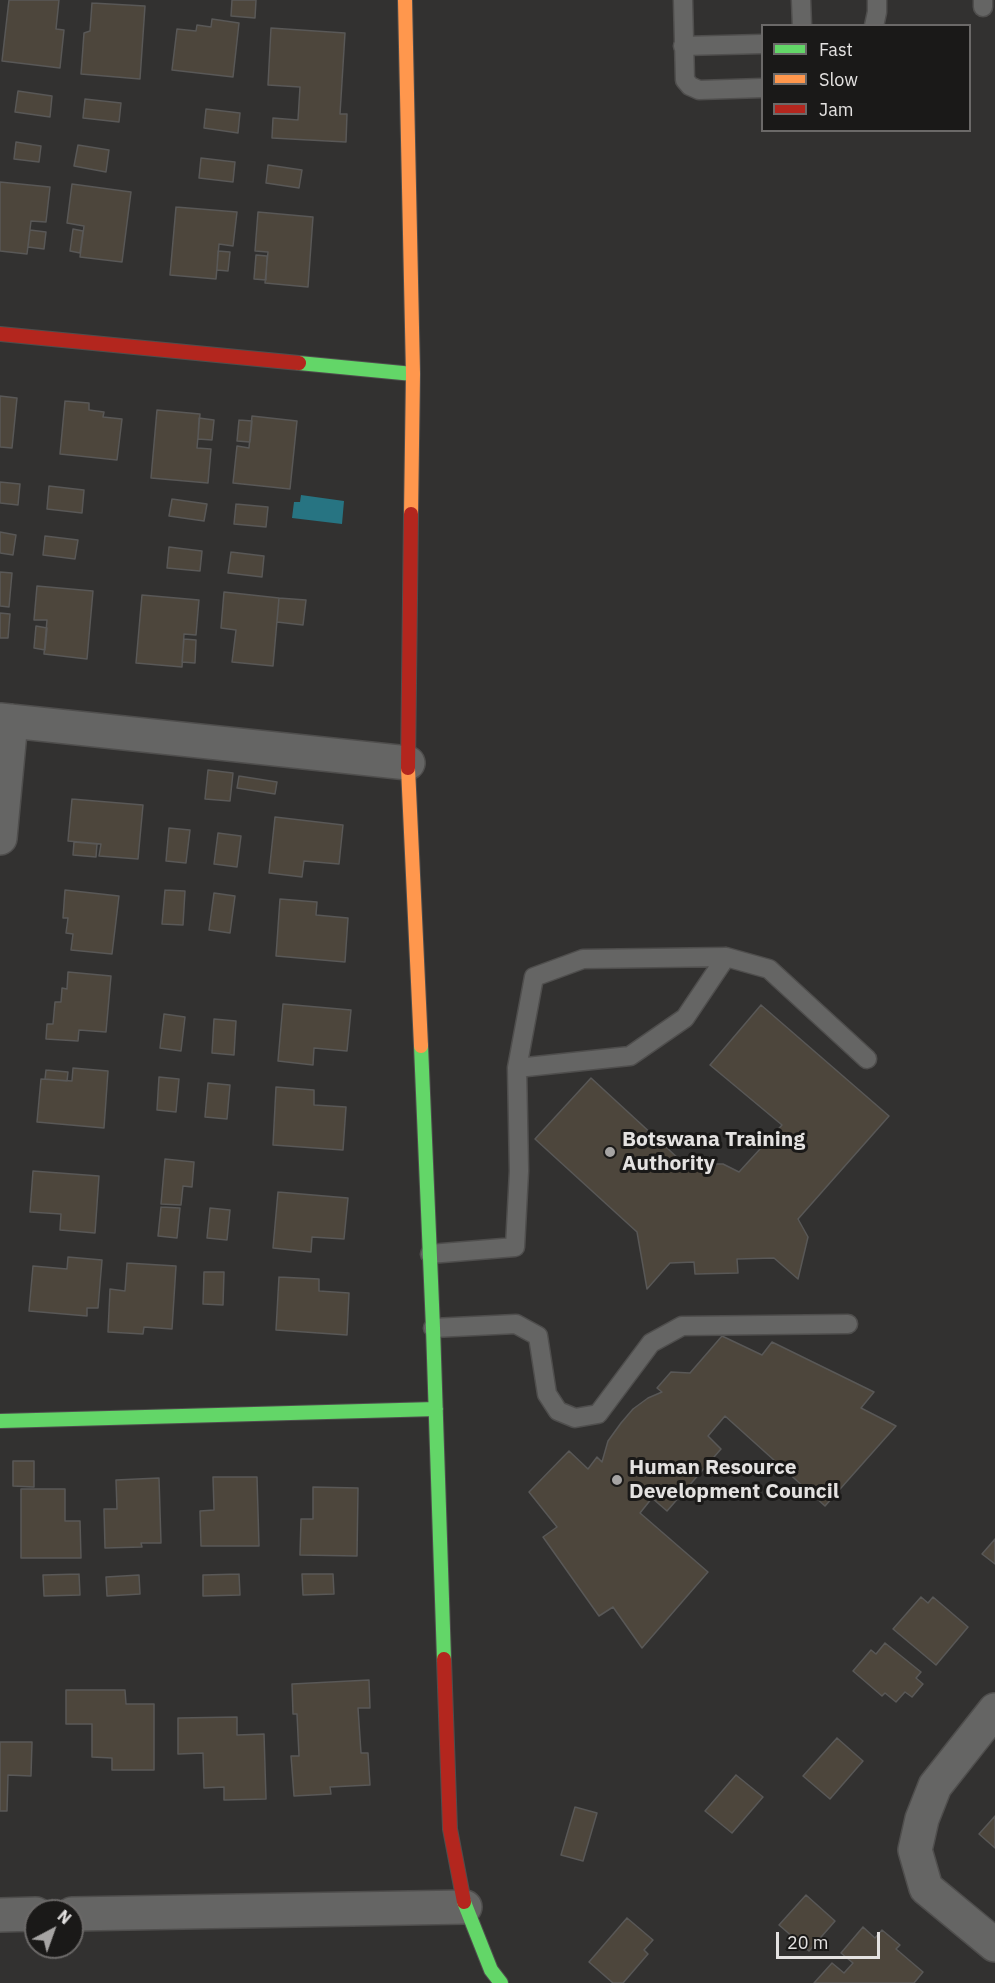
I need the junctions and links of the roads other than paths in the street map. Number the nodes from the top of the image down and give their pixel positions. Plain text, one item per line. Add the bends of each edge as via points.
1 (405, 0) edge
2 (683, 0) edge
3 (801, 0) edge
4 (877, 0) edge
5 (802, 24) edge
6 (874, 24) edge
7 (761, 44) edge
8 (683, 46) junction
9 (761, 88) edge
10 (0, 334) edge
11 (413, 374) junction
12 (5, 721) edge
13 (408, 763) junction
14 (0, 838) edge
15 (726, 957) junction
16 (867, 1059) dead end
17 (517, 1068) junction
18 (430, 1254) junction
19 (848, 1324) dead end
20 (433, 1328) junction
21 (436, 1409) junction
22 (0, 1421) edge
23 (995, 1710) edge
24 (465, 1907) junction
25 (24, 1914) edge
26 (84, 1914) edge
27 (0, 1915) edge
28 (995, 1945) edge
29 (501, 1983) edge

1 - 11 street
2 - 8 lane
3 - 5 lane
4 - 6 lane
7 - 8 lane
8 - 9 lane via 685,80 690,86 699,90
10 - 11 street
11 - 13 street
12 - 13 street
12 - 14 street
13 - 18 street
15 - 16 lane via 768,969
15 - 17 lane via 685,1018 630,1056
15 - 17 lane via 583,959 534,977
17 - 18 lane via 519,1171 515,1247
18 - 20 street
19 - 20 lane via 682,1326 651,1343 598,1414 574,1418 558,1411 547,1394 538,1336 516,1324
20 - 21 street
21 - 22 street
21 - 24 street via 450,1829
23 - 28 street via 935,1786 915,1850 926,1888
24 - 26 street
24 - 29 street via 491,1970
25 - 27 street

